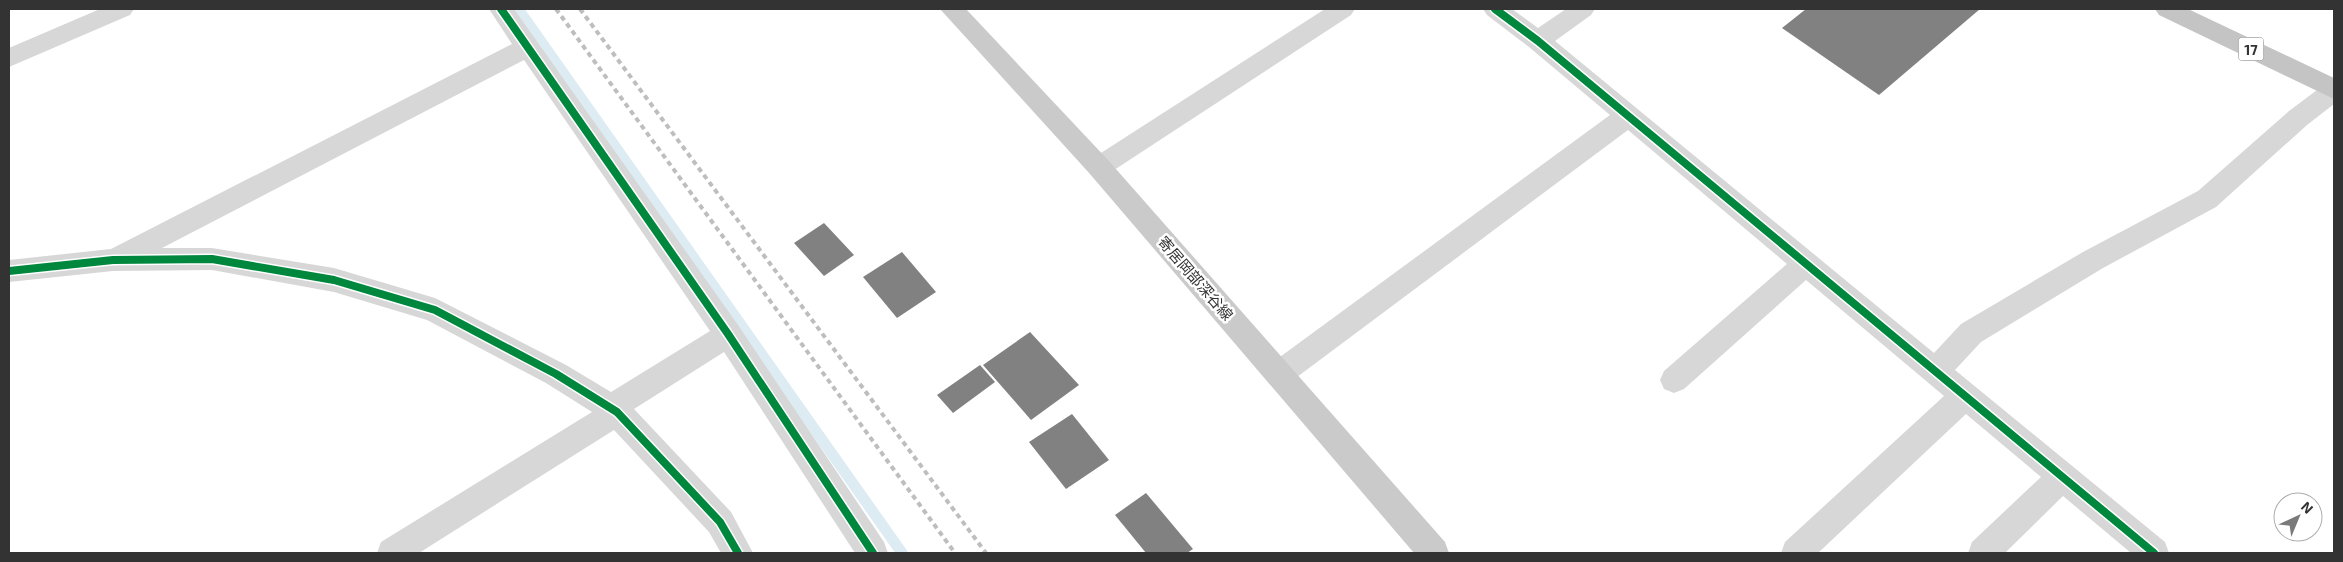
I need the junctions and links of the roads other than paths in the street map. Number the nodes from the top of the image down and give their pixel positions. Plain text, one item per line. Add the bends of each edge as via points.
1 (122, 9) edge
2 (501, 9) edge
3 (952, 9) edge
4 (1343, 9) edge
5 (1495, 9) edge
6 (1583, 9) edge
7 (2167, 9) edge
8 (1538, 41) junction
9 (528, 47) junction
10 (9, 58) edge
11 (2334, 90) edge
12 (1628, 116) junction
13 (1099, 167) junction
14 (114, 260) junction
15 (1806, 264) junction
16 (9, 271) edge
17 (728, 334) junction
18 (1935, 371) junction
19 (1279, 374) junction
20 (1674, 380) dead end
21 (1965, 396) junction
22 (614, 410) junction
23 (2062, 477) junction
24 (392, 553) edge
25 (738, 553) edge
26 (873, 553) edge
27 (1434, 553) edge
28 (1796, 553) edge
29 (1983, 553) edge
30 (2154, 553) edge

1 - 10 street
2 - 9 street
3 - 13 main road, 寄居岡部深谷線
4 - 13 street
5 - 8 street
6 - 8 street
7 - 11 highway, 17
8 - 12 street
9 - 14 street
9 - 17 street
11 - 18 street via 2207,199 2093,260 1971,333
12 - 15 street
12 - 19 street
13 - 19 main road, 寄居岡部深谷線
14 - 16 street
14 - 22 street via 212,259 334,280 435,310 556,374
15 - 18 street
15 - 20 street
17 - 22 street
17 - 26 street
18 - 21 street
19 - 27 main road, 寄居岡部深谷線
21 - 23 street
21 - 28 street
22 - 24 street
22 - 25 street via 720,522
23 - 29 street
23 - 30 street

